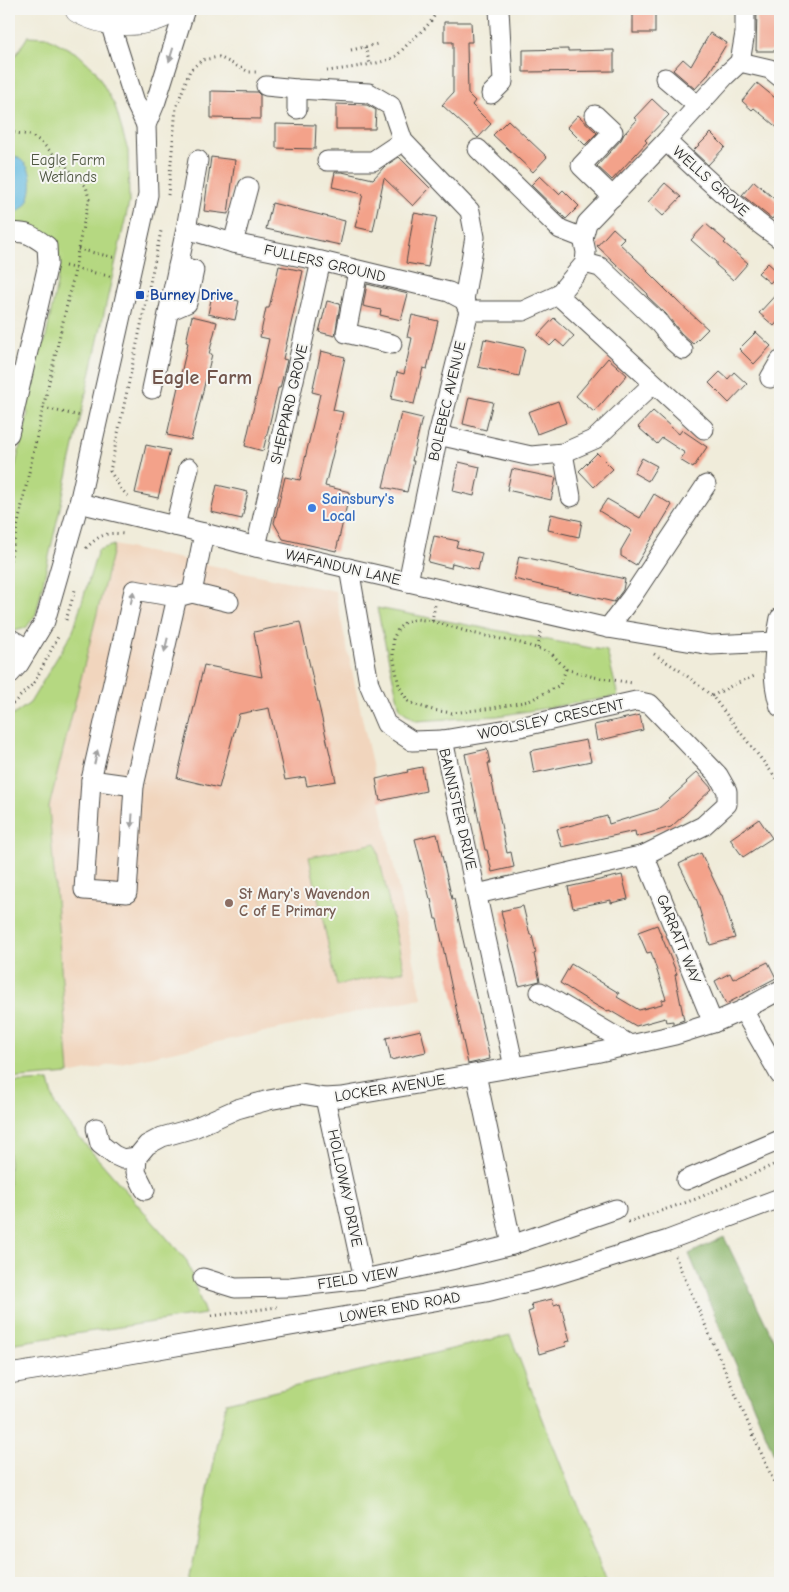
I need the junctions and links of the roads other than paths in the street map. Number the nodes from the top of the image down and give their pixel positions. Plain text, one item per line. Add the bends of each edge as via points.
1 (79, 9) edge
2 (171, 9) edge
3 (185, 9) edge
4 (499, 9) edge
5 (745, 9) edge
6 (109, 20) junction
7 (740, 62) junction
8 (780, 77) edge
9 (665, 78) dead end
10 (262, 79) road end
11 (298, 89) junction
12 (492, 94) dead end
13 (698, 106) junction
14 (297, 109) dead end
15 (595, 114) dead end
16 (146, 125) junction
17 (403, 141) junction
18 (666, 141) junction
19 (478, 149) dead end
20 (198, 160) dead end
21 (327, 161) dead end
22 (248, 187) dead end
23 (613, 197) junction
24 (186, 229) junction
25 (9, 233) edge
26 (583, 238) junction
27 (780, 239) edge
28 (233, 243) junction
29 (321, 261) junction
30 (585, 263) junction
31 (358, 271) junction
32 (558, 295) junction
33 (466, 305) junction
34 (392, 344) dead end
35 (683, 350) dead end
36 (780, 361) edge
37 (770, 378) dead end
38 (653, 384) junction
39 (152, 389) dead end
40 (13, 395) edge
41 (704, 429) dead end
42 (9, 434) edge
43 (438, 435) junction
44 (563, 453) junction
45 (189, 468) dead end
46 (706, 485) dead end
47 (571, 497) dead end
48 (79, 503) junction
49 (175, 526) junction
50 (204, 533) junction
51 (256, 547) junction
52 (349, 568) junction
53 (408, 582) junction
54 (185, 595) junction
55 (229, 602) dead end
56 (780, 618) edge
57 (608, 628) junction
58 (9, 638) edge
59 (775, 642) junction
60 (28, 649) junction
61 (9, 675) edge
62 (780, 707) edge
63 (443, 740) junction
64 (90, 780) junction
65 (134, 786) junction
66 (644, 855) junction
67 (477, 894) junction
68 (780, 990) edge
69 (540, 992) dead end
70 (743, 1010) junction
71 (713, 1023) junction
72 (630, 1045) junction
73 (514, 1068) junction
74 (476, 1074) junction
75 (780, 1076) edge
76 (325, 1098) junction
77 (96, 1128) dead end
78 (780, 1140) edge
79 (137, 1157) junction
80 (686, 1180) dead end
81 (145, 1190) dead end
82 (780, 1198) edge
83 (616, 1209) dead end
84 (512, 1245) junction
85 (203, 1278) dead end
86 (364, 1279) junction
87 (9, 1374) edge

1 - 6 highway
2 - 6 highway via 137,21
3 -> 16 street
4 - 12 street via 503,82
5 - 7 street
6 - 16 street via 135,102
7 - 8 street via 770,69
7 - 13 street
9 - 13 street
10 - 11 street
11 - 14 street
11 - 17 street via 369,93 391,106
13 - 18 street
15 - 23 street via 612,132 581,166
16 - 48 street via 148,195
17 - 21 street via 374,161
17 - 33 street via 470,211 475,237
18 - 23 street
18 - 27 street, WELLS GROVE via 716,188
19 - 26 street via 560,229
20 - 24 street
22 - 28 street
23 - 26 street via 587,223
24 - 28 street, FULLERS GROUND
24 - 39 street
25 - 40 street via 32,235 46,246 48,262
26 - 30 street
28 - 29 street, FULLERS GROUND
29 - 31 street, FULLERS GROUND
29 - 51 street, SHEPPARD GROVE
30 - 32 street
30 - 35 street via 600,267
31 - 33 street, FULLERS GROUND via 449,292
31 - 34 street via 346,333
32 - 33 street via 523,311
32 - 38 street
33 - 43 street, BOLEBEC AVENUE
36 - 37 street
38 - 41 street
38 - 44 street via 595,439
40 - 42 street
43 - 44 street via 531,456
43 - 53 street, BOLEBEC AVENUE
44 - 47 street
45 - 49 street
46 - 57 street
48 - 49 street, WAFANDUN LANE
48 - 60 street via 45,621
49 - 50 street, WAFANDUN LANE
50 - 51 street, WAFANDUN LANE
50 - 54 street
51 - 52 street, WAFANDUN LANE
52 - 53 street, WAFANDUN LANE
52 - 63 street, BANNISTER DRIVE via 370,684 386,724 412,740
53 - 57 street, WAFANDUN LANE
54 - 55 street
64 -> 54 street via 134,590
54 -> 65 street
56 - 59 street
57 - 59 street, WAFANDUN LANE via 711,645
58 - 60 street
59 - 62 street via 773,672
60 - 61 street
63 - 66 street, WOOLSLEY CRESCENT via 636,702 650,704 718,775 727,791 727,804 703,826
63 - 67 street, BANNISTER DRIVE
64 - 65 street
65 -> 64 street via 128,893 84,890
66 - 67 street, WOOLSLEY CRESCENT
66 - 71 street, GARRATT WAY
67 - 73 street, BANNISTER DRIVE
68 - 70 street, LOCKER AVENUE
69 - 72 street
70 - 71 street, LOCKER AVENUE
70 - 75 street
71 - 72 street, LOCKER AVENUE
72 - 73 street, LOCKER AVENUE
73 - 74 street, LOCKER AVENUE
74 - 76 street, LOCKER AVENUE
74 - 84 street
76 - 79 street, LOCKER AVENUE via 301,1094 237,1109 207,1124 162,1137 147,1145
76 - 86 street, HOLLOWAY DRIVE
77 - 79 street via 100,1144 114,1155 123,1159
78 - 80 street
79 - 81 street via 136,1172
82 - 87 street, LOWER END ROAD via 668,1240 552,1276 486,1292
83 - 84 street, FIELD VIEW
84 - 86 street, FIELD VIEW
85 - 86 street, FIELD VIEW via 235,1288 290,1287

